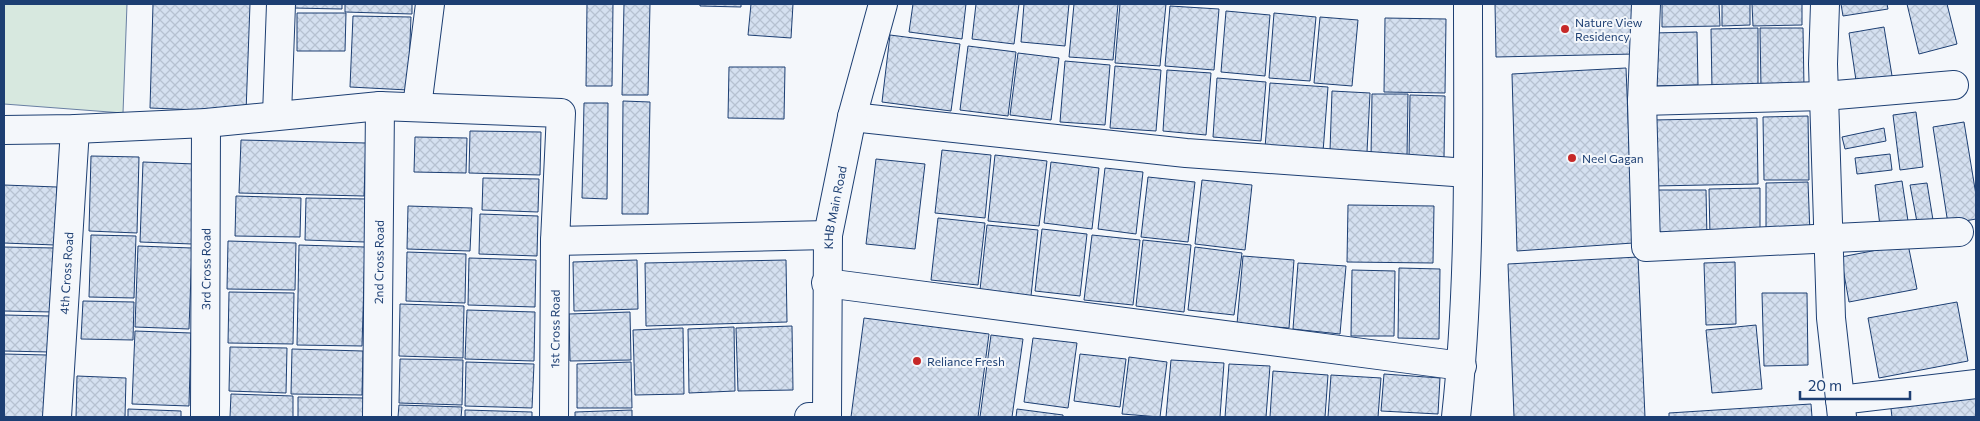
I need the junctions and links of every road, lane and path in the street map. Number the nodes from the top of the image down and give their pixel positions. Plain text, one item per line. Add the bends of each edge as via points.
1 (281, 4) edge
2 (430, 4) edge
3 (884, 4) edge
4 (1468, 4) edge
5 (1646, 4) edge
6 (1825, 4) edge
7 (1954, 85) dead end
8 (1824, 96) junction
9 (1642, 101) junction
10 (380, 106) junction
11 (417, 107) junction
12 (278, 115) junction
13 (852, 118) junction
14 (206, 123) junction
15 (75, 129) junction
16 (4, 130) edge
17 (1468, 173) junction
18 (1958, 232) dead end
19 (828, 234) junction
20 (1829, 238) junction
21 (555, 241) junction
22 (826, 283) junction
23 (1462, 366) junction
24 (1976, 384) edge
25 (1841, 409) edge
26 (57, 417) edge
27 (205, 417) edge
28 (377, 417) edge
29 (554, 417) edge
30 (809, 417) edge
31 (827, 417) edge
32 (1456, 417) edge

1 - 12 street
2 - 11 street
3 - 13 street, KHB Main Road
4 - 17 street
5 - 9 street
6 - 8 street
7 - 8 street
8 - 9 street
8 - 20 street
9 - 20 street via 1646,247
10 - 11 street
10 - 12 street
10 - 28 street, 2nd Cross Road
11 - 21 street, 1st Cross Road via 561,113
12 - 14 street
13 - 17 street via 1186,153
13 - 19 street, KHB Main Road
14 - 15 street
14 - 27 street, 3rd Cross Road
15 - 16 street
15 - 26 street, 4th Cross Road
17 - 23 street
18 - 20 street
19 - 21 street
19 - 22 street, KHB Main Road
20 - 25 street via 1831,318
21 - 29 street, 1st Cross Road
22 - 23 street
22 - 31 street, KHB Main Road
23 - 32 street
24 - 25 street
30 - 31 street

